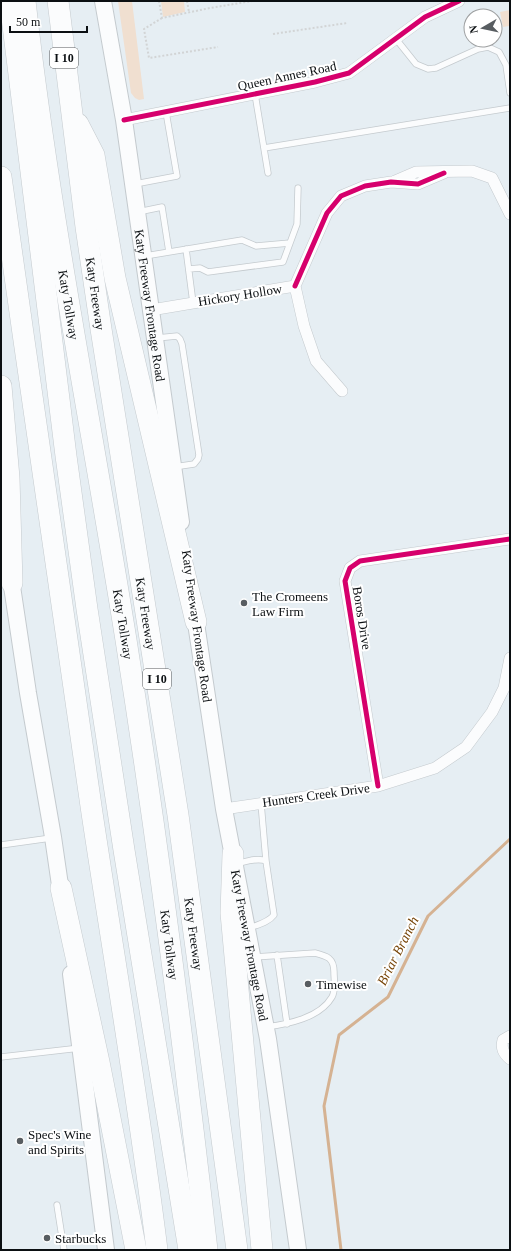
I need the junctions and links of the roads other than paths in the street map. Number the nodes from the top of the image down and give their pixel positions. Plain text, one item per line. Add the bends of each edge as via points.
1 (103, 1) edge
2 (459, 1) edge
3 (58, 4) edge
4 (18, 7) edge
5 (396, 39) junction
6 (510, 93) edge
7 (255, 94) junction
8 (70, 108) junction
9 (510, 108) edge
10 (166, 112) junction
11 (124, 120) junction
12 (264, 148) junction
13 (268, 173) dead end
14 (1, 177) edge
15 (133, 184) junction
16 (298, 188) dead end
17 (137, 212) junction
18 (510, 214) edge
19 (290, 243) junction
20 (186, 250) junction
21 (169, 252) junction
22 (143, 256) junction
23 (189, 269) junction
24 (296, 286) junction
25 (193, 303) junction
26 (151, 310) junction
27 (155, 338) junction
28 (1, 386) edge
29 (342, 391) dead end
30 (173, 467) junction
31 (1, 515) edge
32 (510, 539) edge
33 (12, 583) junction
34 (196, 622) junction
35 (510, 658) edge
36 (378, 786) junction
37 (261, 803) junction
38 (224, 809) junction
39 (53, 837) junction
40 (1, 845) edge
41 (234, 859) junction
42 (266, 861) junction
43 (61, 888) junction
44 (247, 929) junction
45 (276, 956) junction
46 (253, 957) junction
47 (287, 1024) junction
48 (266, 1027) junction
49 (510, 1036) edge
50 (80, 1048) junction
51 (1, 1057) edge
52 (510, 1059) edge
53 (57, 1205) dead end
54 (64, 1250) edge
55 (106, 1250) edge
56 (136, 1250) edge
57 (158, 1250) edge
58 (189, 1250) edge
59 (207, 1250) edge
60 (237, 1250) edge
61 (262, 1250) edge
62 (298, 1250) edge

1 - 11 main road, Katy Freeway Frontage Road
2 - 5 street, Queen Annes Road via 425,17
3 - 8 highway, Katy Freeway / I 10
4 - 58 highway, Katy Tollway via 66,456 88,617
4 - 59 highway, Katy Tollway via 122,618 156,845
5 - 6 lane via 416,64 428,69 436,68 478,49 488,47 499,52 506,65
5 - 7 street, Queen Annes Road via 349,73
7 - 10 street, Queen Annes Road
7 - 12 lane
8 - 34 highway via 94,155 115,278
8 - 60 highway, Katy Freeway / I 10 via 101,329 178,815
9 - 12 lane
10 - 11 street, Queen Annes Road
10 - 15 lane via 177,176
11 - 15 main road, Katy Freeway Frontage Road
12 - 13 lane
14 - 57 highway via 62,616
15 - 17 main road, Katy Freeway Frontage Road
16 - 19 lane via 297,224
17 - 21 lane via 162,207
17 - 22 main road, Katy Freeway Frontage Road
18 - 24 street, Hickory Hollow via 492,178 472,171 416,172 391,182 365,186 340,196 327,213
19 - 20 lane via 256,246 242,240
19 - 23 lane via 282,262 208,272 200,268
20 - 21 lane
20 - 23 lane
21 - 22 lane
22 - 26 main road, Katy Freeway Frontage Road
23 - 25 lane
24 - 25 street, Hickory Hollow
24 - 29 street via 304,326 316,361
25 - 26 street, Hickory Hollow
26 - 27 main road, Katy Freeway Frontage Road
27 - 30 main road, Katy Freeway Frontage Road
27 - 30 lane via 177,336 182,344 199,455 194,464
28 - 33 highway via 9,478
30 - 34 main road, Katy Freeway Frontage Road
31 - 33 main road
32 - 36 street, Boros Drive via 360,561 350,568 345,581
33 - 39 main road
34 - 38 main road, Katy Freeway Frontage Road
35 - 36 street, Hunters Creek Drive via 504,688 492,712 466,747 435,768
36 - 37 street, Hunters Creek Drive
37 - 38 street, Hunters Creek Drive
37 - 42 lane
38 - 41 main road, Katy Freeway Frontage Road
39 - 40 lane
39 - 43 main road
41 - 42 lane
41 - 44 main road, Katy Freeway Frontage Road
41 - 61 highway via 231,913
42 - 44 lane via 274,916
43 - 50 main road
43 - 56 highway
44 - 46 main road, Katy Freeway Frontage Road
45 - 46 lane
45 - 47 lane
45 - 47 lane via 315,953 330,958 334,968 335,984 332,996 325,1005 308,1017
46 - 48 main road, Katy Freeway Frontage Road
47 - 48 lane
48 - 62 main road, Katy Freeway Frontage Road
49 - 52 street via 503,1040 502,1045
50 - 51 lane
50 - 55 main road
53 - 54 lane

